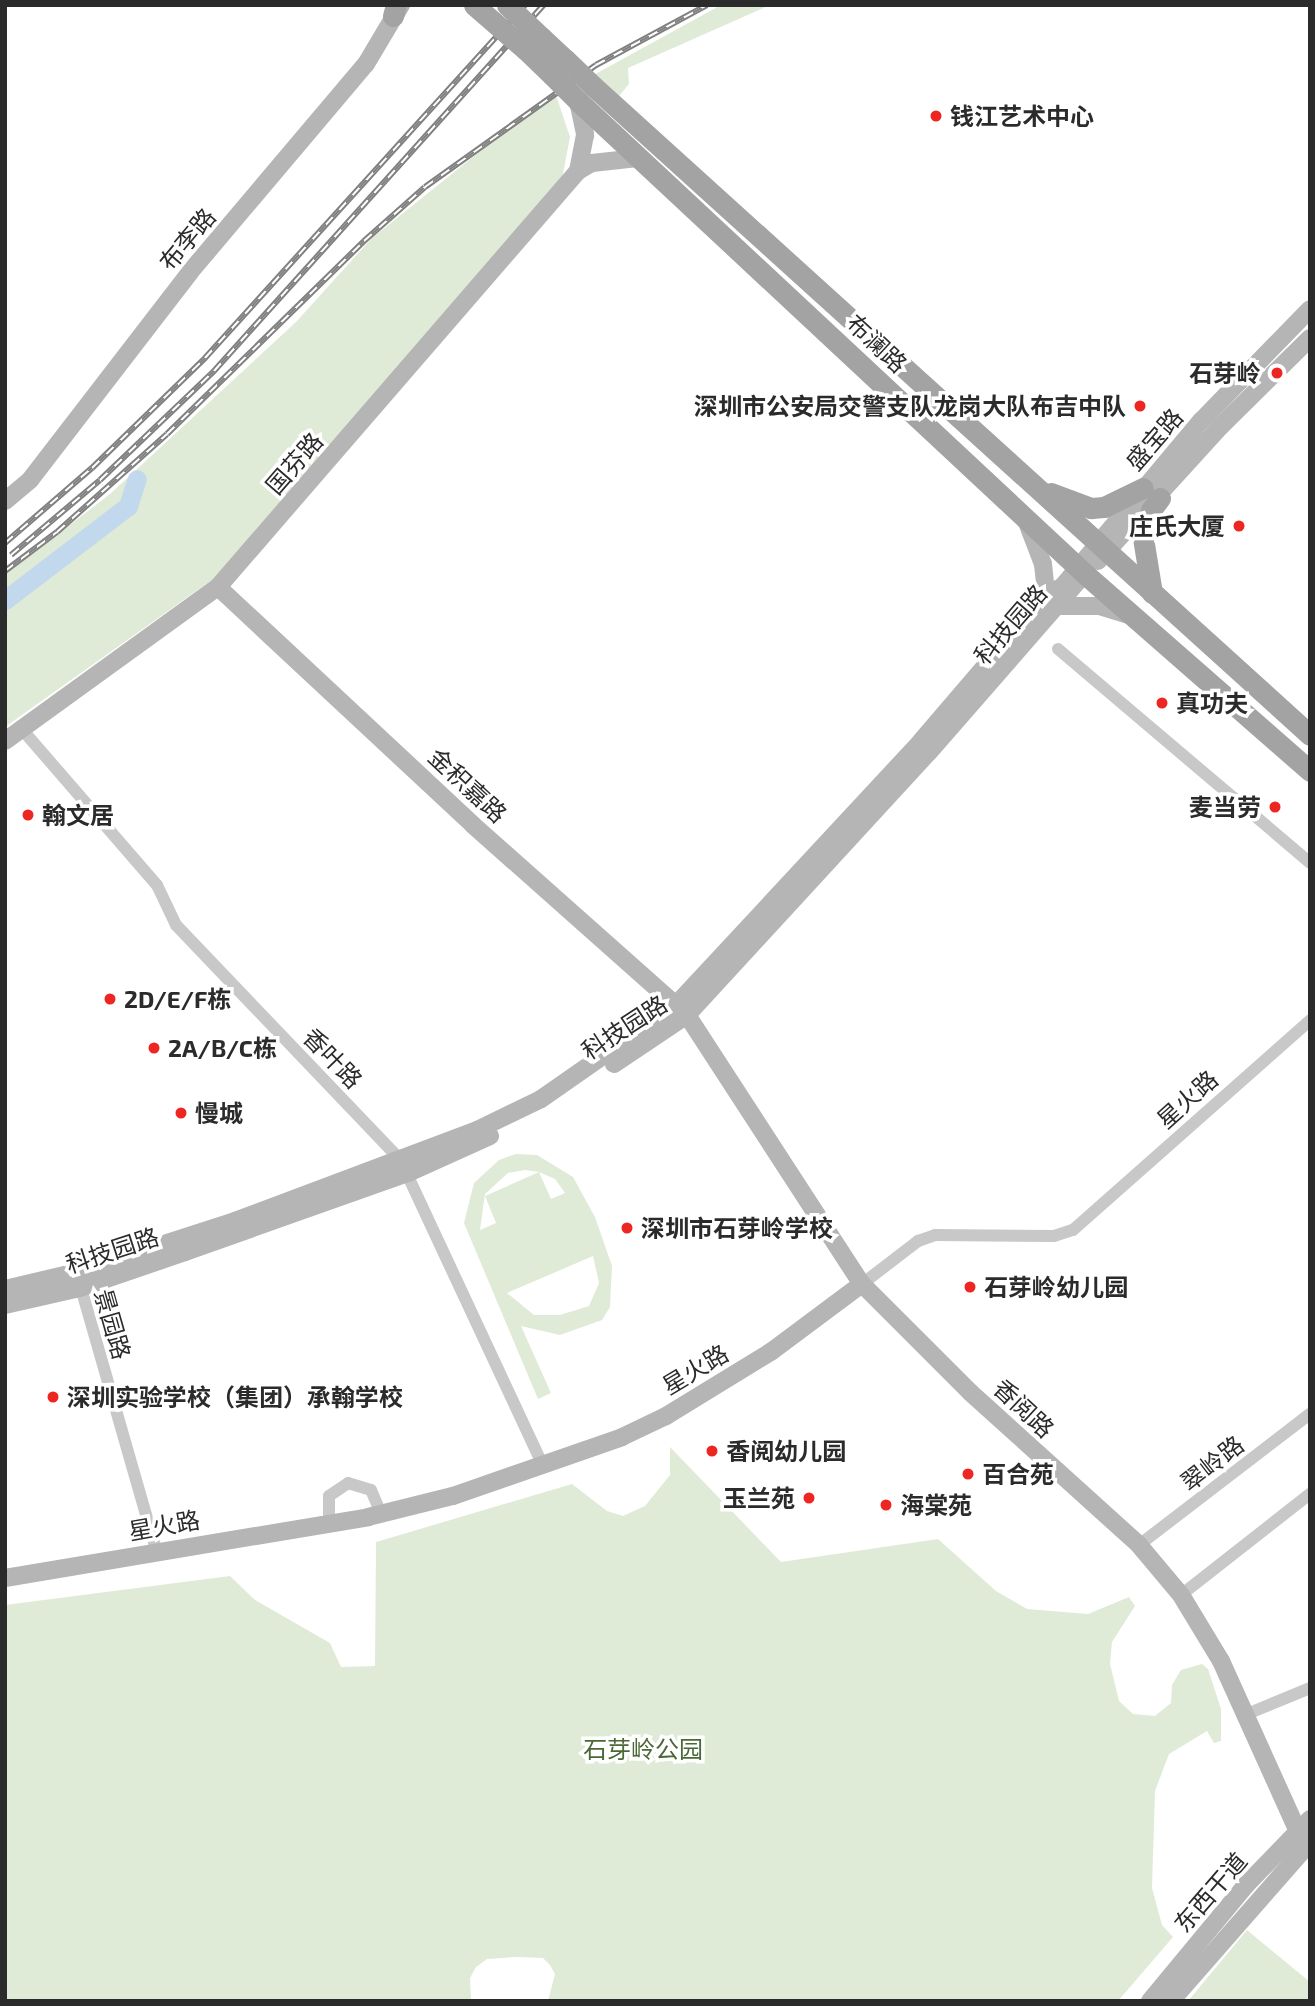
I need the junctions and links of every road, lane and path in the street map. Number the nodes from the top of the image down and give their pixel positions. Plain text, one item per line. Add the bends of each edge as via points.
1 (474, 5) edge
2 (507, 5) edge
3 (397, 9) edge
4 (533, 44) junction
5 (585, 94) junction
6 (638, 158) junction
7 (578, 171) junction
8 (1310, 309) edge
9 (1310, 338) edge
10 (1024, 478) junction
11 (1151, 493) junction
12 (5, 502) edge
13 (1052, 503) junction
14 (1027, 517) junction
15 (1102, 547) junction
16 (1082, 571) junction
17 (218, 587) junction
18 (1152, 593) junction
19 (1053, 601) junction
20 (1141, 618) junction
21 (1058, 649) dead end
22 (20, 727) junction
23 (1310, 735) edge
24 (5, 741) edge
25 (1310, 771) edge
26 (1310, 863) edge
27 (682, 1009) junction
28 (1310, 1020) edge
29 (404, 1166) junction
30 (78, 1280) junction
31 (862, 1284) junction
32 (5, 1289) edge
33 (5, 1305) edge
34 (1310, 1414) edge
35 (543, 1466) junction
36 (1310, 1494) edge
37 (381, 1514) junction
38 (329, 1523) junction
39 (1139, 1545) junction
40 (156, 1550) junction
41 (5, 1578) edge
42 (1181, 1594) junction
43 (1310, 1688) edge
44 (1247, 1714) junction
45 (1305, 1835) edge
46 (1150, 2001) edge
47 (1171, 2001) edge

1 - 4 main road, 布澜路, bridge
2 - 4 main road, 布澜路, bridge
3 - 12 street, 布李路 via 366,64 190,272 30,480
4 - 5 main road, 布澜路, bridge
5 - 6 main road, 布澜路
5 - 7 street via 585,135
5 - 10 main road, 布澜路
6 - 7 street via 592,163
6 - 14 main road, 布澜路
7 - 17 street, 国芬路
8 - 11 street, 盛宝路 via 1200,421
9 - 11 street, 盛宝路
10 - 11 main road via 1066,502 1091,508
10 - 13 main road, 布澜路
11 - 15 street, 盛宝路
11 - 18 main road via 1143,538
13 - 14 main road
13 - 15 main road, 布澜路
14 - 16 main road, 布澜路
14 - 19 street
15 - 16 street, 科技园路
15 - 18 main road, 布澜路
16 - 19 street, 科技园路
16 - 20 main road, 布澜路
17 - 22 street, 国芬路
17 - 27 street, 金积嘉路 via 473,825
18 - 23 main road, 布澜路
19 - 20 street via 1099,606
19 - 27 street, 科技园路
20 - 25 main road, 布澜路
21 - 26 street
22 - 24 street, 国芬路
22 - 29 street, 香叶路 via 157,885 177,925
27 - 29 street, 科技园路 via 541,1099
27 - 31 street, 香阅路
28 - 31 street, 星火路 via 1073,1230 1054,1236 935,1235 918,1241
29 - 30 street, 科技园路 via 235,1221
29 - 35 street, 香叶路
30 - 32 street, 科技园路
30 - 33 street, 科技园路
30 - 40 street, 景园路
31 - 35 street, 星火路 via 772,1351 666,1416
31 - 39 street, 香阅路 via 980,1401
34 - 39 street, 翠岭路
35 - 37 street, 星火路
36 - 42 street
37 - 38 street, 星火路
37 - 38 street via 371,1490 348,1483 329,1496
38 - 40 street, 星火路
39 - 42 street, 香阅路
40 - 41 street, 星火路
42 - 44 street, 香阅路
43 - 44 street
44 - 45 street, 香阅路
45 - 46 street, 东西干道
45 - 47 street, 东西干道

